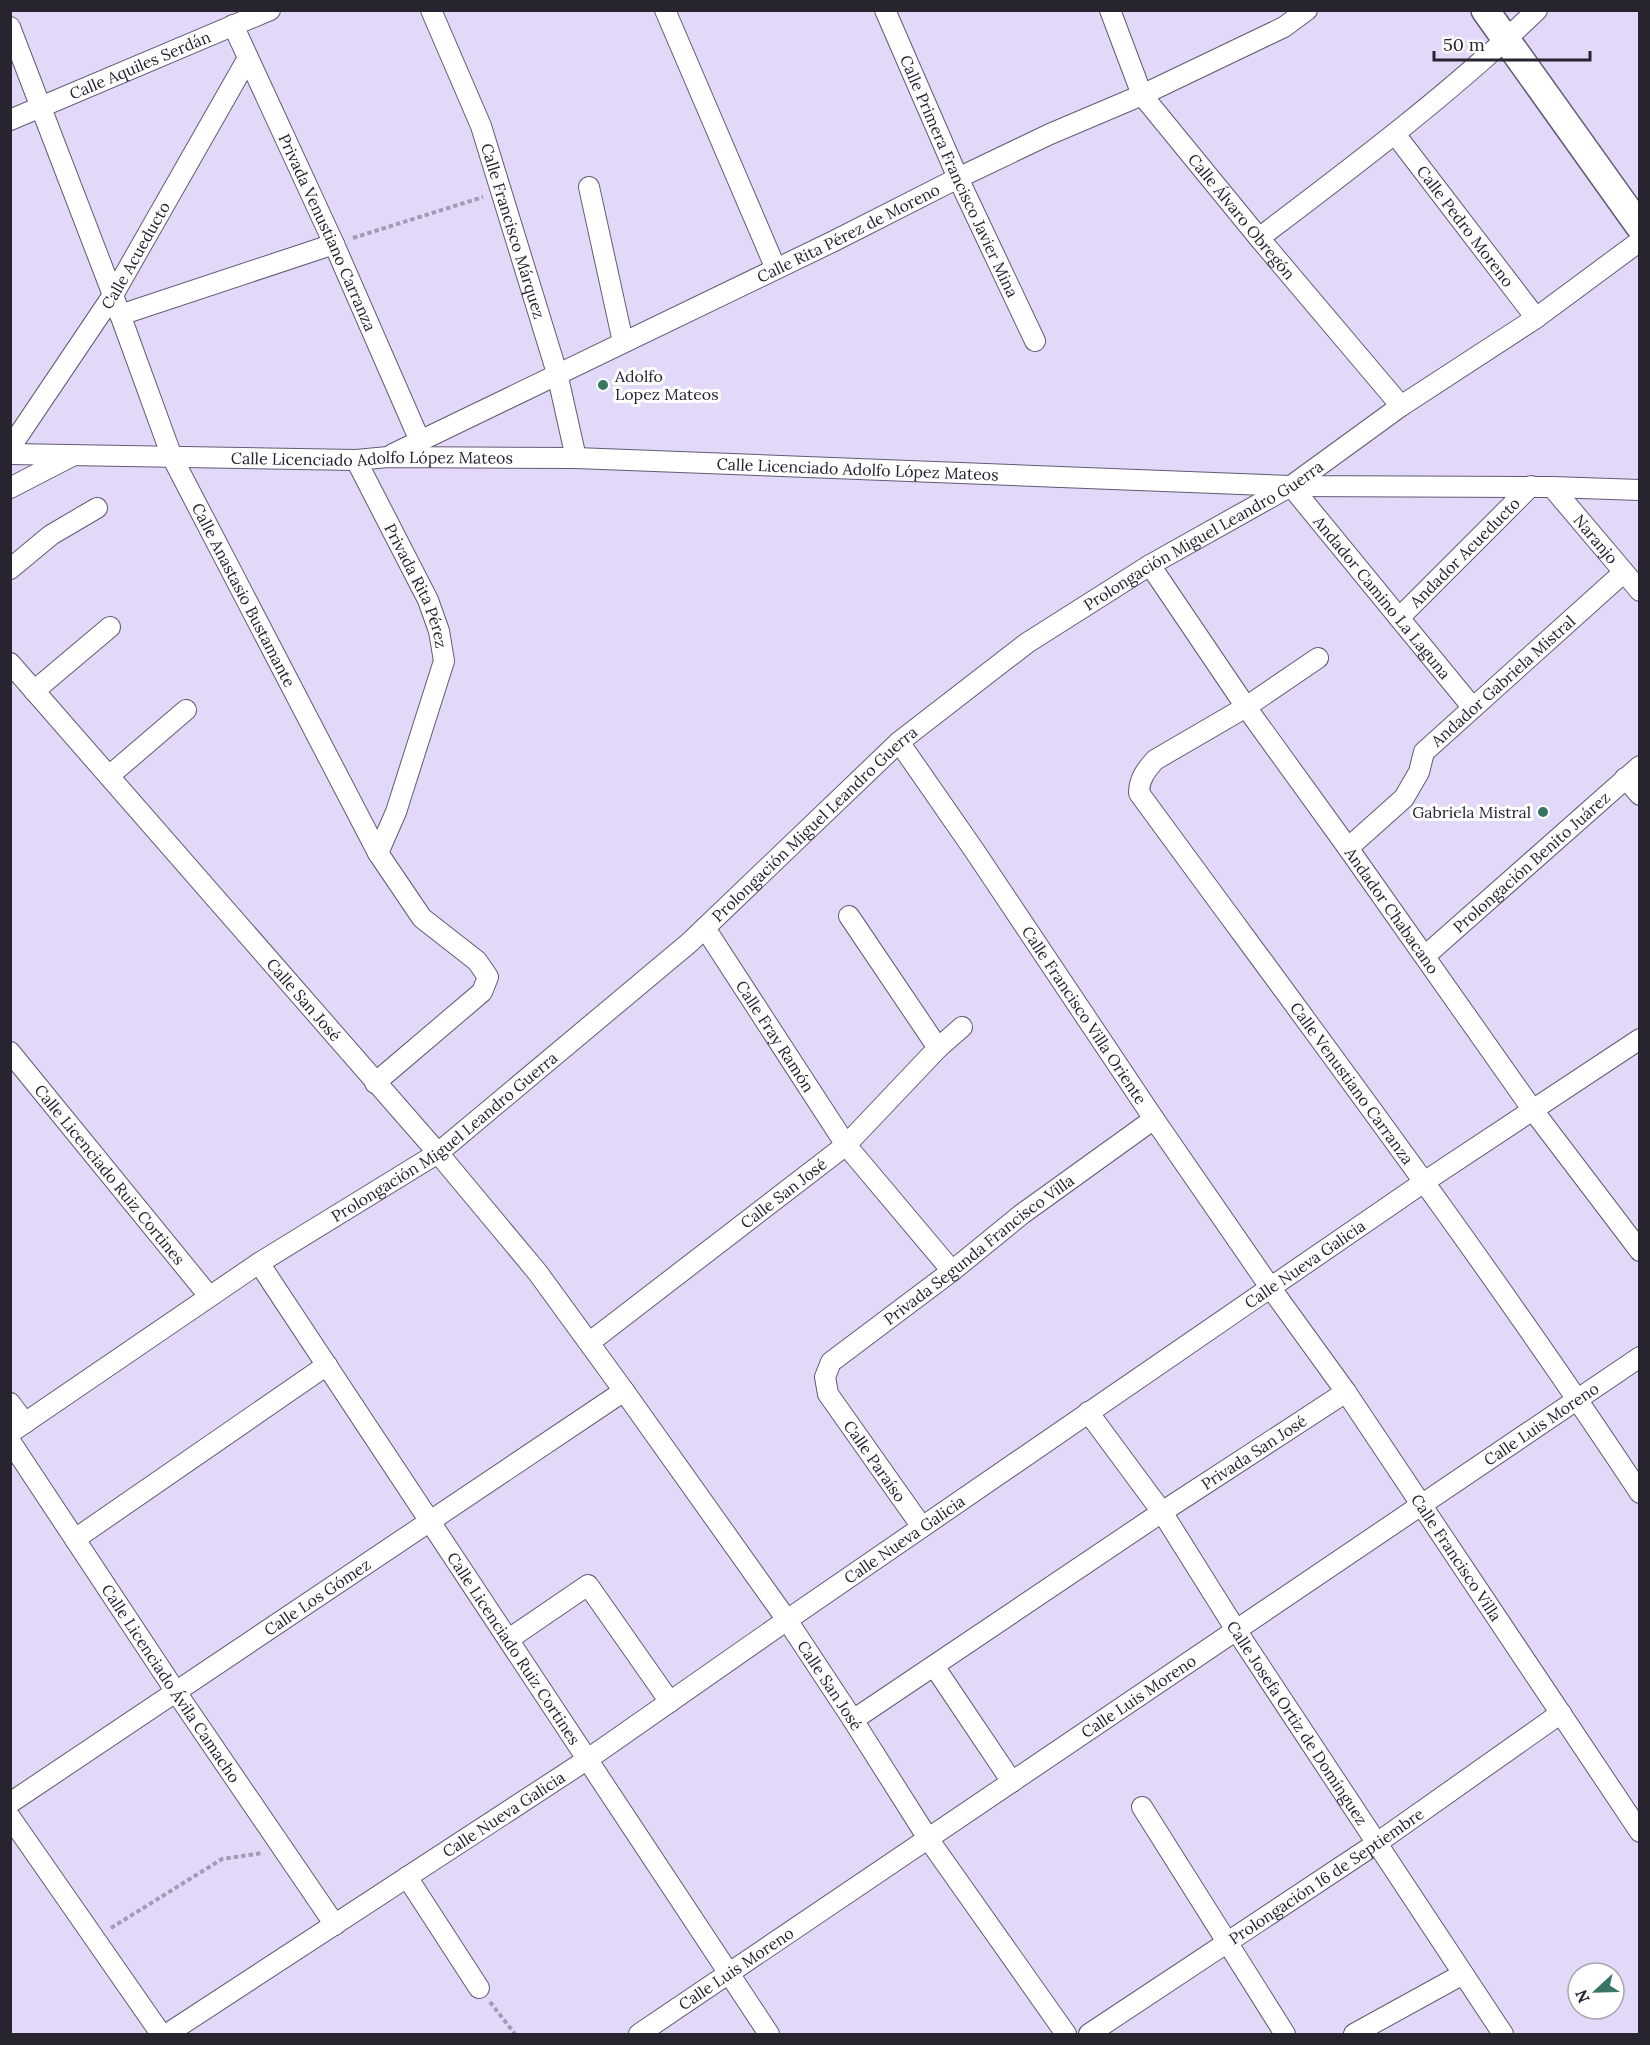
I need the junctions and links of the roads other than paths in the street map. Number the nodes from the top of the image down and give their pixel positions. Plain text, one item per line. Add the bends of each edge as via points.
1 (431, 10) edge
2 (665, 10) edge
3 (885, 10) edge
4 (1110, 10) edge
5 (1307, 10) edge
6 (1485, 10) edge
7 (1537, 10) edge
8 (268, 11) edge
9 (233, 25) junction
10 (10, 27) edge
11 (1507, 40) junction
12 (248, 58) junction
13 (1142, 95) junction
14 (41, 107) junction
15 (10, 120) edge
16 (1395, 134) junction
17 (958, 178) junction
18 (589, 187) dead end
19 (1640, 227) edge
20 (1259, 238) junction
21 (1640, 241) edge
22 (334, 244) junction
23 (776, 269) junction
24 (113, 295) junction
25 (120, 315) junction
26 (1536, 318) junction
27 (1035, 341) dead end
28 (623, 342) junction
29 (557, 373) junction
30 (1401, 406) junction
31 (420, 441) junction
32 (10, 448) edge
33 (10, 454) edge
34 (75, 455) junction
35 (388, 457) junction
36 (172, 458) junction
37 (576, 458) junction
38 (356, 460) junction
39 (1291, 486) junction
40 (1531, 486) junction
41 (1552, 487) junction
42 (10, 488) edge
43 (1640, 490) edge
44 (97, 508) dead end
45 (1150, 565) junction
46 (10, 569) edge
47 (1623, 573) junction
48 (1640, 591) edge
49 (1399, 618) junction
50 (110, 627) dead end
51 (1318, 658) dead end
52 (10, 663) edge
53 (34, 690) junction
54 (1246, 707) junction
55 (1473, 708) junction
56 (186, 710) dead end
57 (899, 742) junction
58 (1632, 772) edge
59 (109, 776) junction
60 (1640, 795) edge
61 (1348, 848) junction
62 (378, 853) junction
63 (849, 916) dead end
64 (705, 928) junction
65 (1425, 956) junction
66 (962, 1027) dead end
67 (1640, 1039) edge
68 (938, 1048) junction
69 (10, 1052) edge
70 (375, 1083) junction
71 (1532, 1109) junction
72 (1154, 1119) junction
73 (846, 1145) junction
74 (438, 1153) junction
75 (1424, 1182) junction
76 (1640, 1251) edge
77 (259, 1263) junction
78 (952, 1271) junction
79 (1270, 1287) junction
80 (209, 1296) junction
81 (590, 1342) junction
82 (1640, 1358) edge
83 (327, 1365) junction
84 (624, 1390) junction
85 (1346, 1392) junction
86 (828, 1394) joint
87 (1577, 1399) junction
88 (10, 1403) edge
89 (1088, 1412) junction
90 (18, 1428) edge
91 (10, 1441) edge
92 (1640, 1493) edge
93 (1421, 1505) junction
94 (1162, 1512) junction
95 (431, 1520) junction
96 (922, 1527) junction
97 (75, 1539) junction
98 (787, 1620) junction
99 (1236, 1630) junction
100 (509, 1639) junction
101 (934, 1666) junction
102 (176, 1692) junction
103 (670, 1702) junction
104 (1561, 1713) junction
105 (853, 1720) junction
106 (588, 1759) junction
107 (1012, 1782) junction
108 (10, 1803) edge
109 (1142, 1807) dead end
110 (10, 1817) edge
111 (1640, 1832) edge
112 (929, 1840) junction
113 (1377, 1843) junction
114 (407, 1878) junction
115 (335, 1925) junction
116 (1227, 1942) junction
117 (729, 1973) junction
118 (1463, 1974) junction
119 (479, 1988) road end
120 (161, 2034) edge
121 (167, 2034) edge
122 (639, 2034) edge
123 (770, 2034) edge
124 (1066, 2034) edge
125 (1089, 2034) edge
126 (1285, 2034) edge
127 (1354, 2034) edge
128 (1503, 2034) edge

1 - 29 street, Calle Francisco Márquez via 481,126
2 - 23 street
3 - 17 street, Calle Primera Francisco Javier Mina
4 - 13 street, Calle Álvaro Obregón
5 - 13 street, Calle Rita Pérez de Moreno via 1284,27
6 - 11 street
7 - 11 street
8 - 9 street, Calle Aquiles Serdán
9 - 12 street, Privada Venustiano Carranza
9 - 14 street, Calle Aquiles Serdán
10 - 14 street, Calle Anastasio Bustamante
11 - 16 street
11 - 19 street
12 - 22 street, Privada Venustiano Carranza
12 - 24 street, Calle Acueducto
13 - 17 street, Calle Rita Pérez de Moreno
13 - 20 street, Calle Álvaro Obregón
14 - 15 street, Calle Aquiles Serdán
14 - 24 street, Calle Anastasio Bustamante
16 - 20 street
16 - 26 street, Calle Pedro Moreno
17 - 23 street, Calle Rita Pérez de Moreno
17 - 27 street, Calle Primera Francisco Javier Mina
18 - 28 street
20 - 30 street, Calle Álvaro Obregón
21 - 26 street, Prolongación Miguel Leandro Guerra
22 - 25 street
22 - 31 street, Privada Venustiano Carranza
23 - 28 street, Calle Rita Pérez de Moreno
24 - 25 street, Calle Anastasio Bustamante
24 - 32 street, Calle Acueducto
25 - 36 street, Calle Anastasio Bustamante
26 - 30 street, Prolongación Miguel Leandro Guerra
28 - 29 street, Calle Rita Pérez de Moreno
29 - 31 street, Calle Rita Pérez de Moreno
29 - 37 street, Calle Francisco Márquez
30 - 39 street, Prolongación Miguel Leandro Guerra
31 - 35 street, Calle Rita Pérez de Moreno
33 - 34 street, Calle Licenciado Adolfo López Mateos
34 - 36 street, Calle Licenciado Adolfo López Mateos
34 - 42 street
35 - 37 street, Calle Licenciado Adolfo López Mateos
35 - 38 street, Calle Licenciado Adolfo López Mateos
36 - 38 street, Calle Licenciado Adolfo López Mateos
36 - 62 street, Calle Anastasio Bustamante
37 - 39 street, Calle Licenciado Adolfo López Mateos
38 - 62 street, Privada Rita Pérez via 428,600 440,631 444,661 396,812
39 - 40 street, Calle Licenciado Adolfo López Mateos
39 - 45 street, Prolongación Miguel Leandro Guerra
39 - 49 street, Andador Camino La Laguna
40 - 41 street, Calle Licenciado Adolfo López Mateos
40 - 49 street, Andador Acueducto
41 - 43 street, Calle Licenciado Adolfo López Mateos
41 - 47 street, Naranjo
44 - 46 street via 51,535
45 - 54 street, Andador Chabacano
45 - 57 street, Prolongación Miguel Leandro Guerra via 1027,643
47 - 48 street, Naranjo
47 - 55 street, Andador Gabriela Mistral
49 - 55 street, Andador Camino La Laguna
50 - 53 street
51 - 54 street
52 - 53 street, Calle San José
53 - 59 street, Calle San José
54 - 61 street, Andador Chabacano
54 - 75 street, Calle Venustiano Carranza via 1155,759 1145,770 1139,793
55 - 61 street, Andador Gabriela Mistral via 1424,752 1419,772 1404,798
56 - 59 street
57 - 64 street, Prolongación Miguel Leandro Guerra
57 - 72 street, Calle Francisco Villa Oriente
58 - 60 street
58 - 65 street, Prolongación Benito Juárez
59 - 70 street, Calle San José
61 - 65 street, Andador Chabacano
62 - 70 street, Calle Anastasio Bustamante via 422,918 477,961 488,976 482,992
63 - 68 street
64 - 73 street, Calle Fray Ramón
64 - 74 street, Prolongación Miguel Leandro Guerra
65 - 71 street, Andador Chabacano
66 - 68 street, Calle San José
67 - 71 street, Calle Nueva Galicia
68 - 73 street, Calle San José
69 - 80 street, Calle Licenciado Ruiz Cortines
70 - 74 street, Calle San José
71 - 75 street, Calle Nueva Galicia
71 - 76 street, Andador Chabacano
72 - 78 street, Privada Segunda Francisco Villa via 1022,1214
72 - 79 street, Calle Francisco Villa Oriente
73 - 78 street, Calle Fray Ramón
73 - 81 street, Calle San José
74 - 77 street, Prolongación Miguel Leandro Guerra
74 - 81 street, Calle San José
75 - 79 street, Calle Nueva Galicia
75 - 87 street, Calle Venustiano Carranza
77 - 80 street, Prolongación Miguel Leandro Guerra
77 - 83 street, Calle Licenciado Ruiz Cortines
78 - 86 street, Privada Segunda Francisco Villa via 831,1362 825,1377
79 - 85 street, Calle Francisco Villa
79 - 89 street, Calle Nueva Galicia
80 - 90 street, Prolongación Miguel Leandro Guerra
81 - 84 street, Calle San José
82 - 87 street, Calle Luis Moreno
83 - 95 street, Calle Licenciado Ruiz Cortines
83 - 97 street
84 - 95 street, Calle Los Gómez
84 - 98 street, Calle San José
85 - 93 street, Calle Francisco Villa
85 - 94 street, Privada San José
86 - 96 street, Calle Paraíso
87 - 92 street, Calle Venustiano Carranza
87 - 93 street, Calle Luis Moreno
88 - 90 street
89 - 94 street, Calle Josefa Ortiz de Domínguez
89 - 96 street, Calle Nueva Galicia
91 - 97 street, Calle Licenciado Ávila Camacho
93 - 99 street, Calle Luis Moreno
93 - 104 street, Calle Francisco Villa
94 - 99 street, Calle Josefa Ortiz de Domínguez
94 - 101 street
95 - 100 street, Calle Licenciado Ruiz Cortines
95 - 102 street, Calle Los Gómez
96 - 98 street, Calle Nueva Galicia
97 - 102 street, Calle Licenciado Ávila Camacho
98 - 103 street, Calle Nueva Galicia
98 - 105 street, Calle San José
99 - 107 street, Calle Luis Moreno
99 - 113 street, Calle Josefa Ortiz de Domínguez
100 - 103 street via 588,1585
100 - 106 street, Calle Licenciado Ruiz Cortines
101 - 105 street
101 - 107 street
102 - 108 street, Calle Los Gómez
102 - 115 street, Calle Licenciado Ávila Camacho
103 - 106 street, Calle Nueva Galicia
104 - 111 street, Calle Francisco Villa
104 - 113 street, Prolongación 16 de Septiembre
105 - 112 street, Calle San José
106 - 114 street, Calle Nueva Galicia
106 - 117 street, Calle Licenciado Ruiz Cortines
107 - 112 street, Calle Luis Moreno
109 - 116 street
110 - 120 street
112 - 117 street, Calle Luis Moreno
112 - 124 street, Calle San José
113 - 116 street, Prolongación 16 de Septiembre
113 - 118 street, Calle Josefa Ortiz de Domínguez
114 - 115 street, Calle Nueva Galicia
114 - 119 street
115 - 121 street, Calle Nueva Galicia
116 - 125 street, Prolongación 16 de Septiembre
116 - 126 street
117 - 122 street, Calle Luis Moreno
117 - 123 street, Calle Licenciado Ruiz Cortines
118 - 127 street
118 - 128 street, Calle Josefa Ortiz de Domínguez

